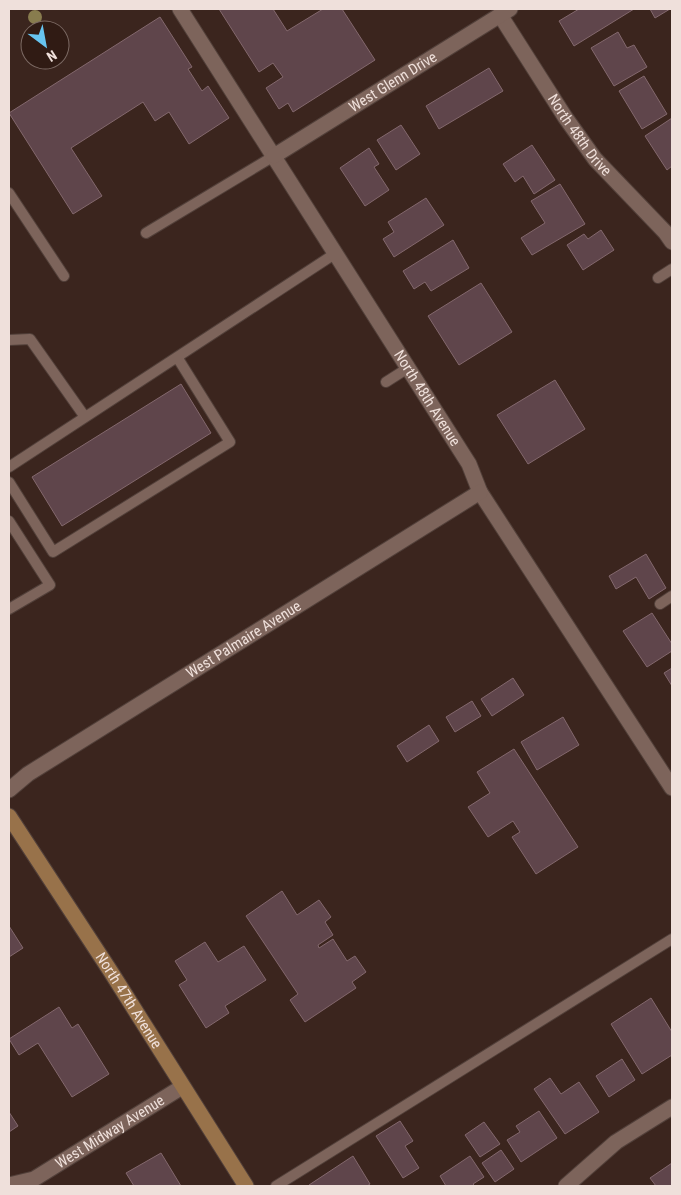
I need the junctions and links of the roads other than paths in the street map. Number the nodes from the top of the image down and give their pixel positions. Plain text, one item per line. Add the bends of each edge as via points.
1 (180, 9) edge
2 (505, 12) edge
3 (274, 156) junction
4 (9, 193) edge
5 (146, 233) dead end
6 (672, 242) edge
7 (336, 253) junction
8 (672, 269) edge
9 (64, 276) dead end
10 (658, 278) dead end
11 (9, 340) edge
12 (177, 357) junction
13 (408, 368) junction
14 (386, 382) dead end
15 (85, 417) junction
16 (9, 467) edge
17 (9, 482) edge
18 (480, 492) junction
19 (9, 521) edge
20 (672, 596) edge
21 (660, 604) dead end
22 (9, 609) edge
23 (672, 788) edge
24 (9, 790) edge
25 (9, 816) edge
26 (672, 939) edge
27 (182, 1087) junction
28 (672, 1107) edge
29 (9, 1185) edge
30 (246, 1186) edge
31 (276, 1186) edge
32 (566, 1186) edge

1 - 3 street, North 48th Avenue
2 - 3 street, West Glenn Drive
2 - 6 street, North 48th Drive via 565,117 595,159
3 - 5 lane
3 - 7 street, North 48th Avenue
4 - 9 lane
7 - 12 lane
7 - 13 street, North 48th Avenue
8 - 10 lane
11 - 15 lane via 30,339
12 - 15 lane
12 - 17 lane via 230,442 53,552
13 - 14 lane
13 - 18 street, North 48th Avenue via 469,464
15 - 16 lane
18 - 23 street, North 48th Avenue
18 - 24 street, West Palmaire Avenue via 28,774
19 - 22 lane via 50,585
20 - 21 lane
25 - 27 street, North 47th Avenue
26 - 31 lane
27 - 29 street, West Midway Avenue via 34,1179
27 - 30 street, North 47th Avenue
28 - 32 street via 616,1142

